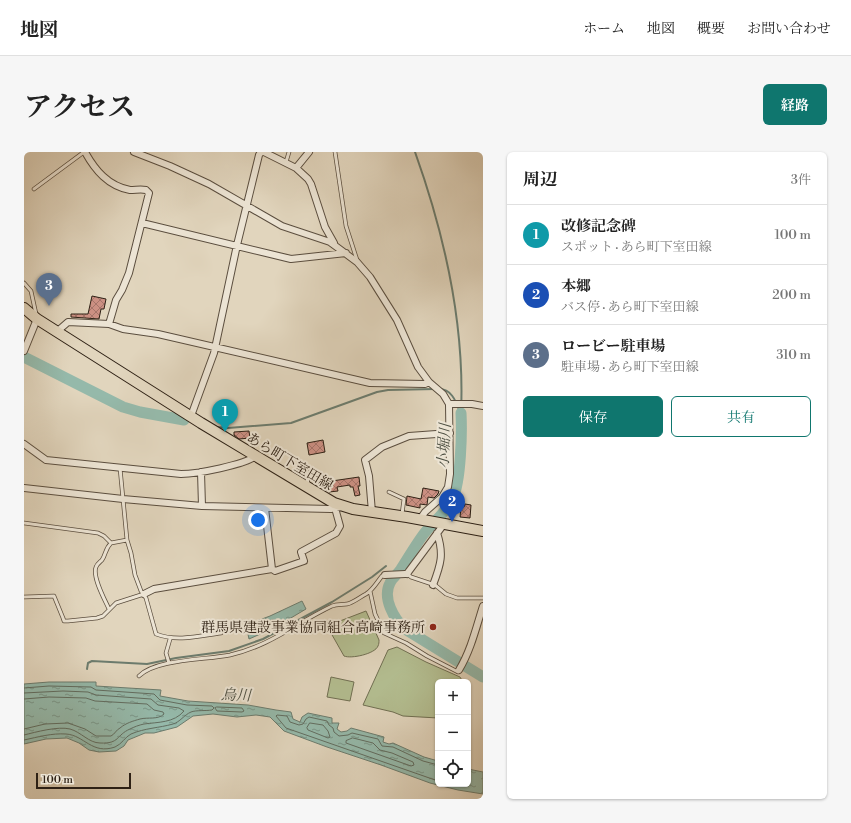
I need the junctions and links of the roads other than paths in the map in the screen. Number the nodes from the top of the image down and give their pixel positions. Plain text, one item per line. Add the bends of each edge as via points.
1 (85, 152) edge
2 (134, 152) edge
3 (263, 152) edge
4 (289, 152) edge
5 (309, 152) edge
6 (335, 152) edge
7 (286, 162) junction
8 (296, 168) junction
9 (34, 188) dead end
10 (248, 206) junction
11 (142, 223) junction
12 (334, 244) junction
13 (237, 246) junction
14 (346, 253) junction
15 (358, 262) junction
16 (24, 283) edge
17 (24, 308) edge
18 (37, 319) junction
19 (109, 324) junction
20 (58, 333) junction
21 (215, 347) junction
22 (24, 351) edge
23 (432, 384) junction
24 (450, 404) junction
25 (483, 406) edge
26 (191, 416) junction
27 (450, 433) junction
28 (24, 444) edge
29 (256, 456) junction
30 (306, 466) dead end
31 (120, 468) junction
32 (201, 472) junction
33 (24, 488) edge
34 (308, 488) junction
35 (389, 492) dead end
36 (123, 499) junction
37 (202, 506) junction
38 (339, 507) junction
39 (265, 508) junction
40 (372, 512) junction
41 (402, 516) junction
42 (422, 520) junction
43 (24, 523) edge
44 (441, 527) junction
45 (483, 531) edge
46 (127, 540) junction
47 (111, 543) junction
48 (272, 569) junction
49 (406, 574) junction
50 (385, 575) joint
51 (433, 584) junction
52 (370, 591) junction
53 (144, 594) junction
54 (24, 597) edge
55 (483, 598) edge
56 (483, 606) edge
57 (109, 609) junction
58 (221, 633) dead end
59 (170, 638) junction
60 (169, 662) junction
61 (459, 670) joint
62 (139, 676) dead end

1 - 9 lane
1 - 11 street via 94,167 112,184 131,190 146,190 149,193
2 - 10 street via 191,175
3 - 7 street
3 - 10 street via 259,156
4 - 7 lane
5 - 8 street
6 - 15 lane via 346,226
7 - 8 street
8 - 12 street via 308,178 325,227
10 - 12 street via 282,226
10 - 13 street
11 - 13 street
11 - 19 street via 129,273 116,300
12 - 14 street
13 - 14 street via 291,259
13 - 21 street
14 - 15 street
15 - 23 street via 397,320 418,367
16 - 18 lane via 31,291
17 - 18 main road, あら町下室田線
18 - 20 main road, あら町下室田線
18 - 22 street
19 - 20 street via 68,322
19 - 21 street
20 - 26 main road, あら町下室田線
21 - 23 street via 370,383
21 - 26 street
23 - 24 street
24 - 25 street
24 - 27 street
26 - 29 main road, あら町下室田線
27 - 40 street via 409,436 382,448 365,460
27 - 42 street via 448,487 442,497 425,512
28 - 31 street via 46,460
29 - 32 street via 248,462
29 - 34 main road, あら町下室田線
30 - 34 lane
31 - 32 street via 181,474
31 - 36 lane
32 - 37 street
33 - 36 street
34 - 38 main road, あら町下室田線
35 - 41 lane via 404,499
36 - 37 street
36 - 46 lane
37 - 39 street
38 - 39 street
38 - 40 main road, あら町下室田線
38 - 48 street via 340,526 336,533 301,552 304,560
39 - 48 street
40 - 41 main road, あら町下室田線
41 - 42 main road, あら町下室田線
42 - 44 main road, あら町下室田線
43 - 47 lane via 98,533
44 - 45 main road, あら町下室田線
44 - 49 street
44 - 51 street via 442,559
46 - 47 lane
46 - 53 lane via 135,575
47 - 57 lane via 106,548 103,559 96,566 99,587
48 - 53 street via 154,589
49 - 50 street
49 - 51 lane
50 - 52 lane
51 - 55 lane via 446,594 457,598
52 - 60 lane via 350,603 333,606 258,646 231,654
52 - 61 lane via 375,614 384,633 458,672
53 - 57 lane via 116,603
53 - 59 lane via 156,634
54 - 57 lane via 54,596 64,620 68,622 97,618
56 - 61 street via 467,656
58 - 59 lane
59 - 60 lane via 166,653
60 - 62 lane via 149,668

